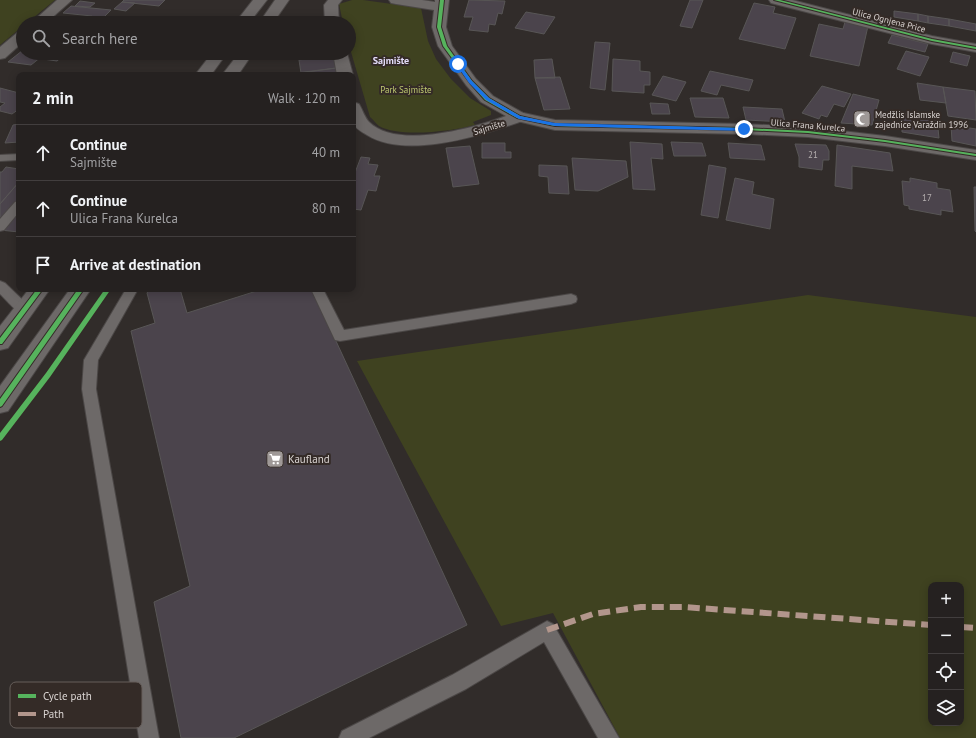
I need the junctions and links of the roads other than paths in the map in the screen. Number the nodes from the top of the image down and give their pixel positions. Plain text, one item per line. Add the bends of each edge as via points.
1 (65, 0) edge
2 (260, 0) edge
3 (282, 0) edge
4 (334, 0) edge
5 (396, 0) edge
6 (776, 0) edge
7 (442, 3) edge
8 (46, 16) edge
9 (247, 16) edge
10 (271, 16) edge
11 (331, 16) edge
12 (16, 41) edge
13 (976, 48) edge
14 (0, 55) edge
15 (215, 60) edge
16 (241, 60) edge
17 (342, 60) edge
18 (205, 72) edge
19 (232, 72) edge
20 (344, 72) edge
21 (519, 117) junction
22 (356, 118) edge
23 (976, 155) edge
24 (16, 157) edge
25 (0, 158) edge
26 (16, 208) edge
27 (0, 227) edge
28 (0, 286) edge
29 (38, 292) edge
30 (80, 292) edge
31 (130, 292) edge
32 (318, 292) edge
33 (571, 299) dead end
34 (25, 310) junction
35 (0, 342) edge
36 (0, 404) edge
37 (139, 682) edge
38 (142, 703) edge
39 (148, 738) edge
40 (349, 738) edge
41 (610, 738) edge

1 - 8 street
2 - 9 street
3 - 10 street
4 - 11 street via 330,5
5 - 7 street, Sajmište
6 - 13 street, Ulica Ognjena Price via 932,40
7 - 21 street, Sajmište via 439,27 445,46 487,99
12 - 14 street
15 - 18 street
16 - 19 street
17 - 20 street
21 - 22 street, Sajmište via 478,131 426,141 380,136 367,129
21 - 23 street, Ulica Frana Kurelca via 555,125 808,132
24 - 25 lane
26 - 27 lane
28 - 34 lane
29 - 34 street
30 - 36 street
31 - 37 lane via 91,360 89,389
32 - 33 lane via 340,336
34 - 35 street
38 - 39 lane
40 - 41 lane via 459,682 547,630

